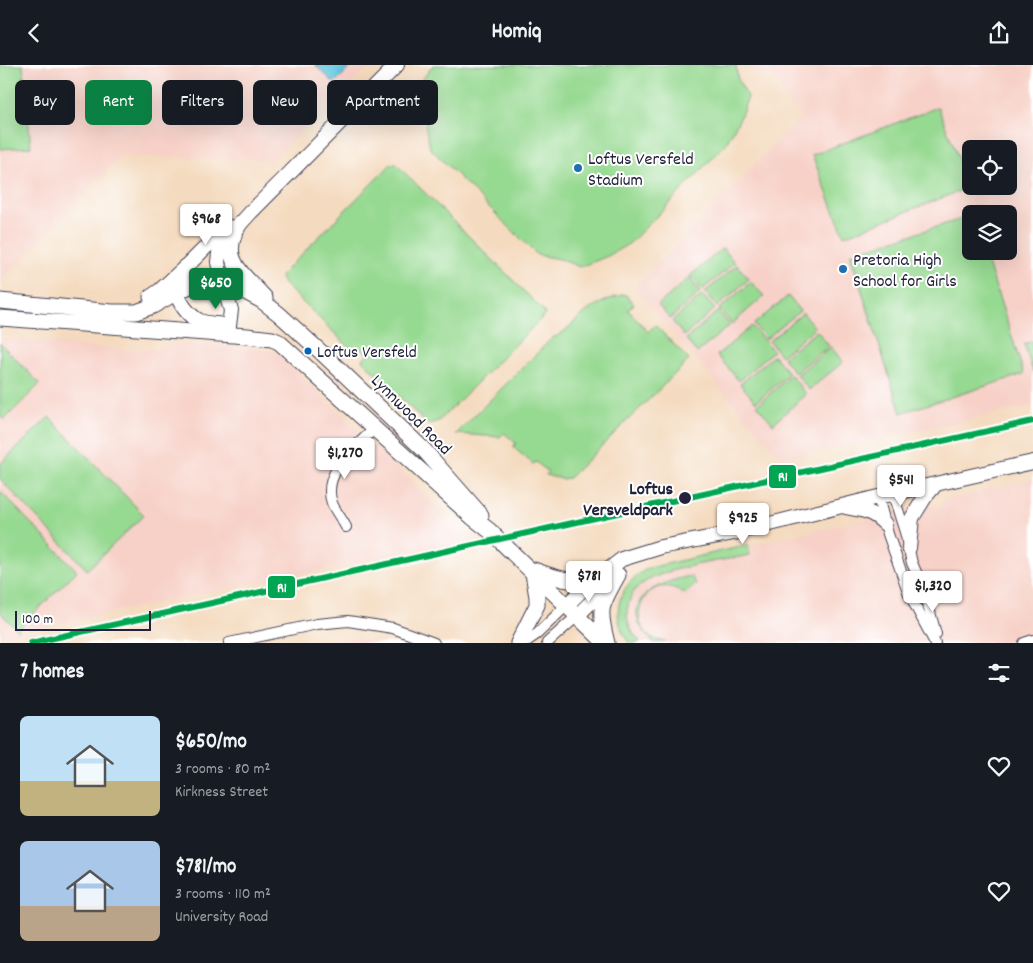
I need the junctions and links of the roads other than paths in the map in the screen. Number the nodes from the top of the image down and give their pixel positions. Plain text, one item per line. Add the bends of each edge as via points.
1 (391, 67) edge
2 (240, 223) junction
3 (186, 267) junction
4 (222, 281) junction
5 (177, 291) junction
6 (5, 301) edge
7 (119, 312) junction
8 (280, 314) junction
9 (4, 318) edge
10 (228, 330) junction
11 (374, 429) junction
12 (1033, 462) edge
13 (936, 484) junction
14 (893, 494) junction
15 (878, 497) junction
16 (843, 506) junction
17 (885, 524) junction
18 (346, 527) dead end
19 (490, 531) junction
20 (909, 548) junction
21 (635, 555) junction
22 (529, 570) junction
23 (618, 575) junction
24 (594, 580) junction
25 (572, 610) junction
26 (1033, 640) edge
27 (229, 643) edge
28 (434, 643) edge
29 (518, 643) edge
30 (524, 643) edge
31 (547, 643) edge
32 (606, 643) edge
33 (935, 643) edge
34 (939, 643) edge
35 (1024, 643) edge

1 - 2 street
1 - 3 street
2 - 4 street via 218,253
2 - 8 main road via 230,245 233,260
3 - 5 street
3 - 7 main road via 160,291
4 - 5 main road, Lynnwood Road via 210,279
4 - 8 main road, Lynnwood Road
4 - 10 street via 231,310
5 - 7 main road, Lynnwood Road via 136,312
5 - 10 main road via 187,311 198,321
6 - 7 main road, Lynnwood Road
6 - 9 main road
8 - 19 main road, Lynnwood Road via 424,450 478,511
9 - 10 main road, Lynnwood Road via 116,327
10 - 11 main road, Lynnwood Road via 278,342
11 - 18 street via 337,466 333,476 332,503
11 - 19 main road, Lynnwood Road
12 - 13 street
13 - 14 street
13 - 20 street via 912,518
14 - 15 street
14 - 20 street
15 - 16 street
15 - 17 street
16 - 17 street via 870,512
16 - 21 street
17 - 33 street via 908,594
19 - 22 main road, Lynnwood Road
20 - 34 street
21 - 23 street
21 - 24 street via 622,559
22 - 24 main road via 564,581
22 - 25 main road, Lynnwood Road
22 - 29 main road via 537,605
23 - 25 street
23 - 32 main road via 601,609
24 - 25 street
25 - 30 street
25 - 31 street
25 - 32 main road, Lynnwood Road
26 - 35 street
27 - 28 street via 317,624 348,621 393,628

